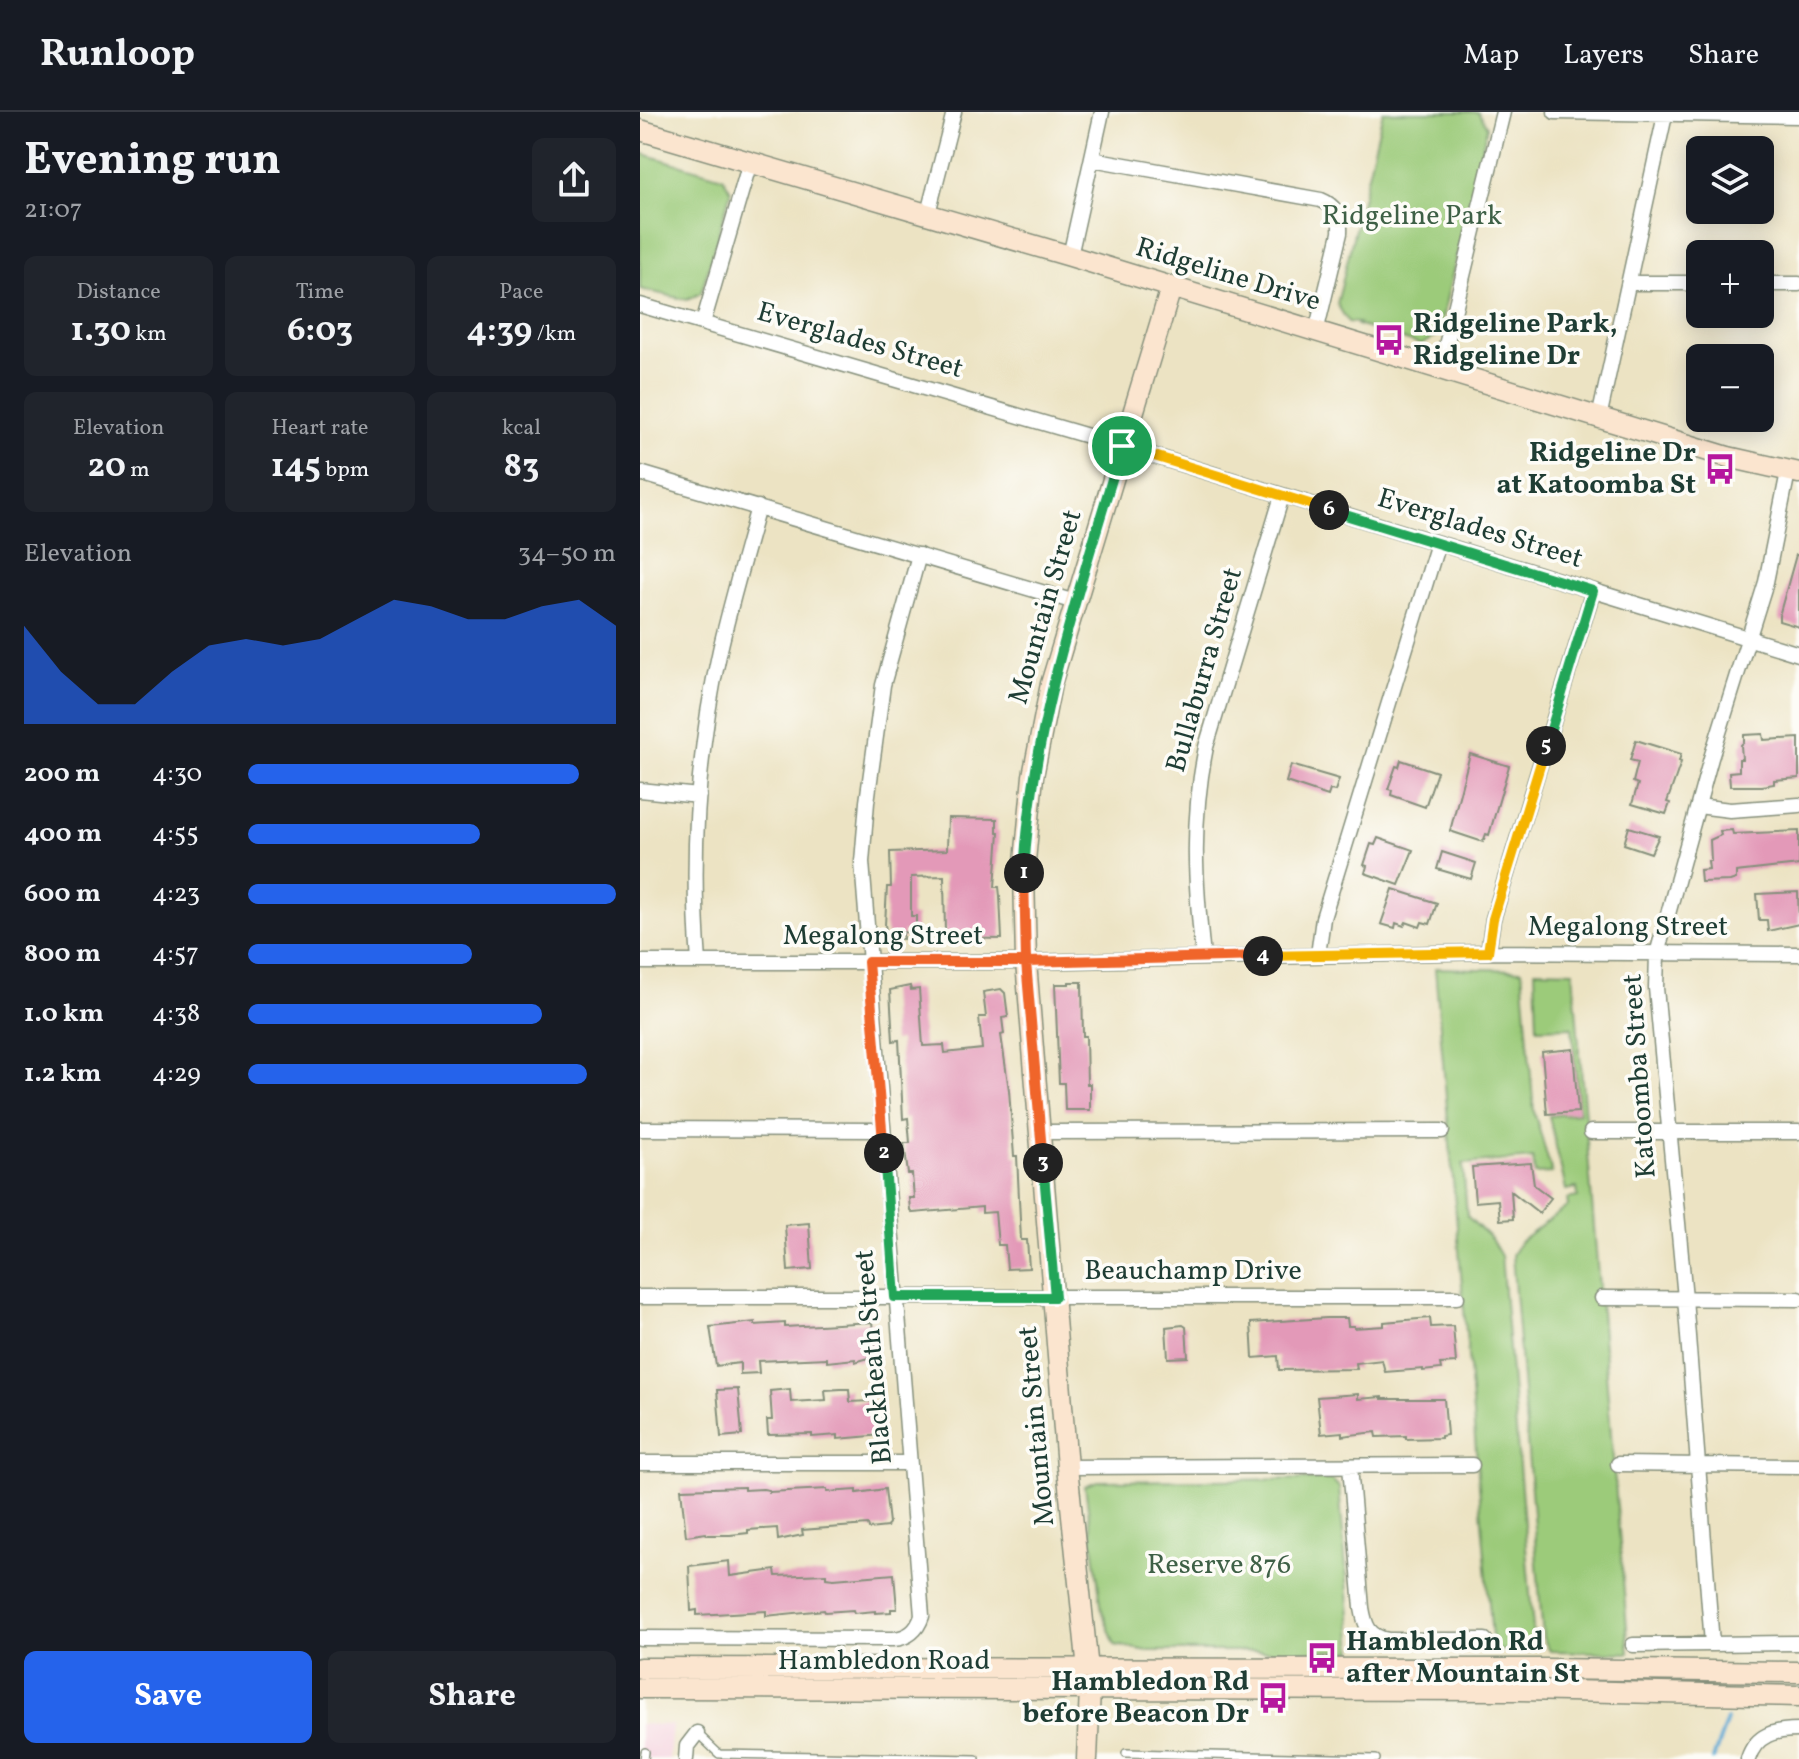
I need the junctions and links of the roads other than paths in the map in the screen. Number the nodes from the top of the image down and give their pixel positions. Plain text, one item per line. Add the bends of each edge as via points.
1 (954, 112) edge
2 (1102, 112) edge
3 (1503, 112) edge
4 (1555, 112) edge
5 (1665, 115) junction
6 (1799, 116) edge
7 (640, 130) edge
8 (1092, 159) junction
9 (750, 162) junction
10 (928, 213) junction
11 (1070, 256) junction
12 (1630, 283) junction
13 (1686, 283) edge
14 (1774, 284) edge
15 (1799, 284) edge
16 (1171, 288) junction
17 (640, 305) edge
18 (703, 323) junction
19 (1316, 332) junction
20 (1440, 370) junction
21 (1599, 418) junction
22 (1122, 446) junction
23 (640, 473) edge
24 (1793, 473) edge
25 (1282, 496) junction
26 (758, 507) junction
27 (1438, 543) junction
28 (919, 555) junction
29 (1593, 591) junction
30 (1075, 602) junction
31 (1749, 639) junction
32 (1799, 654) edge
33 (640, 790) edge
34 (699, 796) junction
35 (1799, 805) edge
36 (1698, 806) junction
37 (1488, 952) junction
38 (1657, 954) junction
39 (1799, 954) edge
40 (1318, 955) junction
41 (1203, 957) junction
42 (640, 962) edge
43 (699, 962) junction
44 (868, 962) junction
45 (1026, 962) junction
46 (640, 1129) edge
47 (882, 1130) junction
48 (1442, 1131) dead end
49 (1041, 1132) junction
50 (1591, 1132) dead end
51 (1799, 1132) edge
52 (1670, 1133) junction
53 (640, 1297) edge
54 (895, 1297) junction
55 (1055, 1297) junction
56 (1457, 1297) dead end
57 (1602, 1298) dead end
58 (1685, 1298) junction
59 (1799, 1299) edge
60 (640, 1463) edge
61 (909, 1463) junction
62 (1618, 1464) dead end
63 (1472, 1465) dead end
64 (1698, 1465) junction
65 (1350, 1466) junction
66 (1799, 1466) edge
67 (1067, 1467) junction
68 (640, 1638) edge
69 (1485, 1640) dead end
70 (1799, 1643) edge
71 (1712, 1644) junction
72 (1633, 1645) dead end
73 (1088, 1667) junction
74 (640, 1668) edge
75 (1799, 1672) edge
76 (640, 1688) edge
77 (1090, 1689) junction
78 (1799, 1696) edge
79 (1799, 1730) edge
80 (697, 1733) joint
81 (1126, 1753) dead end
82 (900, 1758) edge
83 (686, 1759) edge
84 (976, 1759) edge
85 (1087, 1759) edge
86 (1347, 1759) edge
87 (1376, 1759) edge
88 (1748, 1759) edge

1 - 10 street
2 - 8 street
3 - 20 street
4 - 5 street
5 - 6 street
5 - 12 street
7 - 9 street, Ridgeline Drive
8 - 11 street
8 - 19 street via 1330,205 1340,219 1340,233
9 - 10 street, Ridgeline Drive
9 - 18 street
10 - 11 street, Ridgeline Drive
11 - 16 street, Ridgeline Drive
12 - 13 street
12 - 21 street
14 - 15 street
16 - 19 street, Ridgeline Drive
16 - 22 street, Mountain Street
17 - 18 street, Everglades Street
18 - 22 street, Everglades Street
19 - 20 street, Ridgeline Drive
20 - 21 street, Ridgeline Drive
21 - 24 street, Ridgeline Drive
22 - 25 street, Everglades Street
22 - 30 street, Mountain Street
23 - 26 street
24 - 31 street, Katoomba Street
25 - 27 street, Everglades Street
25 - 41 street, Bullaburra Street via 1200,779 1194,859
26 - 28 street
26 - 34 street via 719,653
27 - 29 street, Everglades Street
27 - 40 street via 1323,918
28 - 30 street
28 - 44 street, Blackheath Street via 883,685 875,736 862,862
29 - 31 street, Everglades Street
29 - 37 street via 1493,919
30 - 45 street, Mountain Street via 1051,684 1033,776 1024,872
31 - 32 street, Everglades Street
31 - 36 street, Katoomba Street
33 - 34 street
34 - 43 street via 694,867
35 - 36 street via 1730,810
36 - 38 street, Katoomba Street
37 - 38 street, Megalong Street
37 - 40 street, Megalong Street
38 - 39 street, Megalong Street
38 - 52 street, Katoomba Street
40 - 41 street, Megalong Street
41 - 45 street, Megalong Street
42 - 43 street, Megalong Street
43 - 44 street, Megalong Street
44 - 45 street, Megalong Street
44 - 47 street, Blackheath Street
45 - 49 street, Mountain Street
46 - 47 street
47 - 54 street, Blackheath Street
48 - 49 street
49 - 55 street, Mountain Street
50 - 52 street
51 - 52 street
52 - 58 street, Katoomba Street
53 - 54 street, Beauchamp Drive
54 - 55 street, Beauchamp Drive
54 - 61 street, Blackheath Street
55 - 56 street, Beauchamp Drive
55 - 67 street, Mountain Street
57 - 58 street
58 - 59 street
58 - 64 street, Katoomba Street
60 - 61 street
61 - 68 street, Blackheath Street via 923,1607 915,1631 893,1639
62 - 64 street
63 - 65 street
64 - 66 street
64 - 71 street, Katoomba Street
65 - 67 street
65 - 69 street via 1362,1608 1372,1634 1388,1640
67 - 73 street, Mountain Street
70 - 71 street
71 - 72 street
73 - 74 street, Hambledon Road
73 - 75 street, Hambledon Road
73 - 77 street, Mountain Street
76 - 77 street, Hambledon Road
77 - 78 street, Hambledon Road
77 - 85 street, Mountain Street
79 - 88 street via 1769,1733 1759,1739
80 - 82 lane via 719,1754
80 - 83 street via 687,1746
81 - 86 lane
82 - 84 lane
86 - 87 lane

